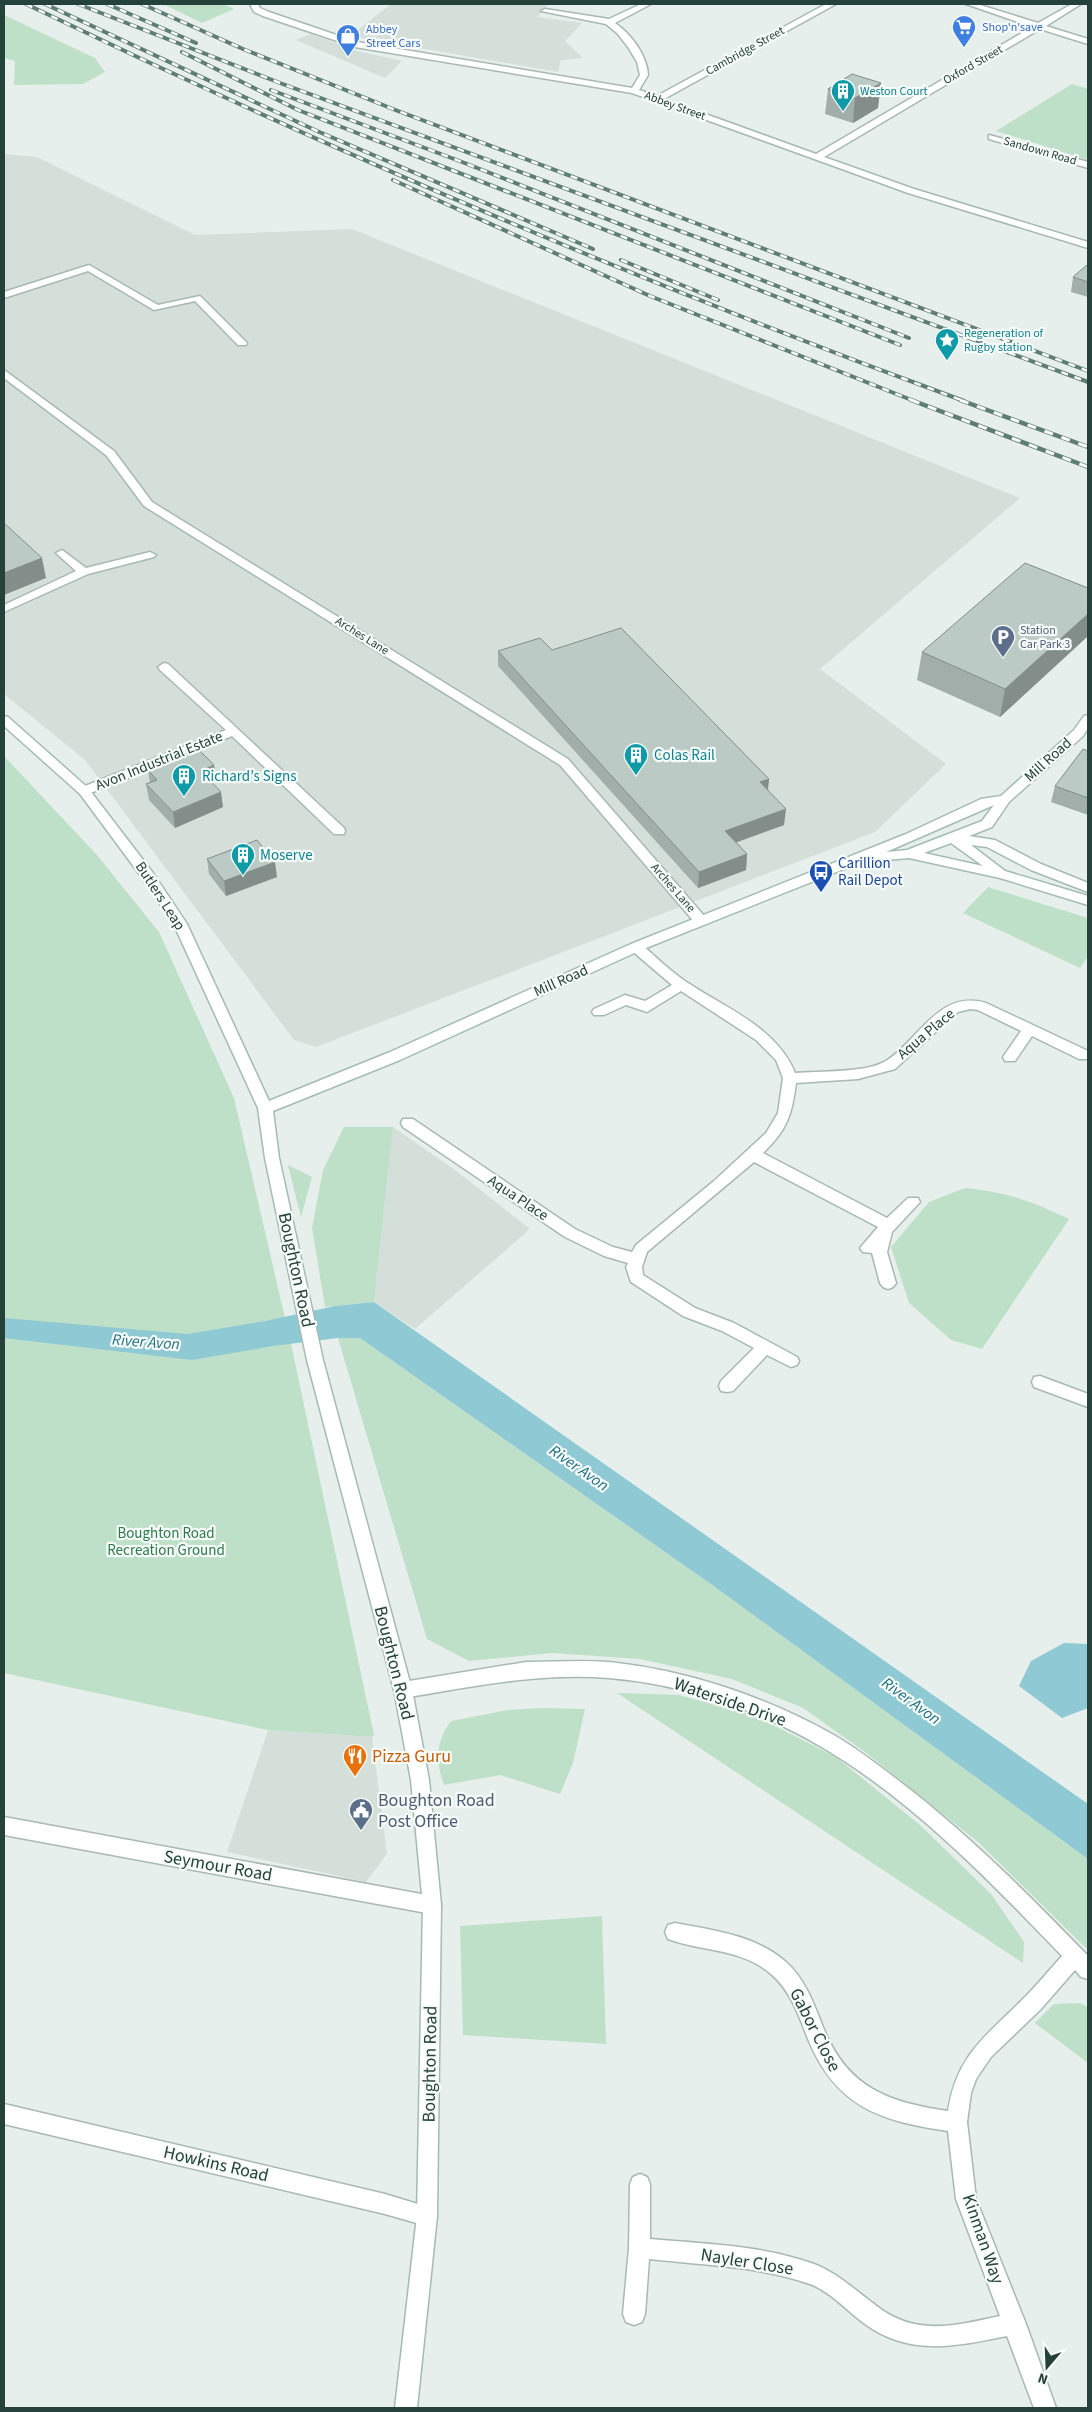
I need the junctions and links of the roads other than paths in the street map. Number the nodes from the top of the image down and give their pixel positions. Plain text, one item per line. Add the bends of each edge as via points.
1 (254, 4) edge
2 (647, 4) edge
3 (832, 4) edge
4 (970, 4) edge
5 (1077, 4) edge
6 (545, 11) dead end
7 (610, 22) junction
8 (1039, 26) junction
9 (1088, 42) edge
10 (634, 91) junction
11 (658, 99) junction
12 (992, 137) dead end
13 (817, 157) junction
14 (1088, 165) edge
15 (1088, 245) edge
16 (4, 295) edge
17 (242, 343) dead end
18 (4, 373) edge
19 (62, 552) dead end
20 (150, 555) dead end
21 (84, 572) junction
22 (4, 609) edge
23 (164, 666) dead end
24 (1088, 719) edge
25 (4, 720) edge
26 (234, 732) junction
27 (84, 792) junction
28 (1005, 799) junction
29 (946, 822) junction
30 (986, 824) junction
31 (339, 831) dead end
32 (953, 838) junction
33 (903, 840) junction
34 (990, 843) junction
35 (909, 854) junction
36 (858, 858) junction
37 (1002, 874) junction
38 (1088, 888) edge
39 (1088, 901) edge
40 (701, 921) junction
41 (636, 947) junction
42 (681, 984) junction
43 (599, 1012) dead end
44 (1030, 1029) junction
45 (1084, 1055) dead end
46 (1010, 1057) dead end
47 (790, 1078) junction
48 (265, 1108) junction
49 (408, 1123) dead end
50 (752, 1154) junction
51 (913, 1202) dead end
52 (887, 1228) junction
53 (868, 1248) dead end
54 (636, 1259) junction
55 (888, 1283) dead end
56 (764, 1348) junction
57 (791, 1361) dead end
58 (1040, 1382) dead end
59 (727, 1386) dead end
60 (1088, 1401) edge
61 (402, 1690) junction
62 (4, 1826) edge
63 (432, 1905) junction
64 (675, 1932) dead end
65 (1082, 1962) edge
66 (4, 2114) edge
67 (957, 2122) junction
68 (640, 2184) dead end
69 (427, 2216) junction
70 (639, 2248) junction
71 (634, 2314) dead end
72 (1015, 2324) junction
73 (406, 2408) edge
74 (1045, 2408) edge

1 - 10 street, Abbey Street via 257,10 266,14 355,44
2 - 7 street
3 - 11 street, Cambridge Street
4 - 8 street
5 - 8 street, Oxford Street
6 - 7 street
7 - 10 street via 626,38 643,64 644,74
8 - 9 street
8 - 13 street, Oxford Street
10 - 11 street, Abbey Street
11 - 13 street, Abbey Street
12 - 14 street, Sandown Road
13 - 15 street, Abbey Street via 911,191
16 - 17 street via 89,268 157,308 196,298
18 - 40 street, Arches Lane via 110,453 148,504 564,762
19 - 21 street
20 - 21 street
21 - 22 street
23 - 26 street, Avon Industrial Estate
24 - 28 street, Mill Road via 1079,733
25 - 27 street, Butlers Leap
26 - 27 street, Avon Industrial Estate
26 - 31 street, Avon Industrial Estate
27 - 48 street, Butlers Leap via 180,924
28 - 29 street, Mill Road via 985,802
28 - 30 street, Mill Road
29 - 32 street
29 - 33 street, Mill Road
30 - 32 street
30 - 34 street
32 - 33 street
32 - 34 street
32 - 35 street
32 - 37 street
33 - 36 street, Mill Road
34 - 38 street via 1036,867
35 - 36 street, Mill Road
35 - 37 street
36 - 40 street, Mill Road
37 - 39 street
40 - 41 street, Mill Road
41 - 42 street
41 - 48 street, Mill Road via 395,1056
42 - 43 street via 647,1007 625,1000
42 - 47 street via 761,1036 782,1058
44 - 45 street, Aqua Place
44 - 46 street
44 - 47 street, Aqua Place via 970,1004 953,1008 890,1065 858,1074
47 - 50 street via 785,1113 771,1136
48 - 61 street, Boughton Road via 272,1158 315,1360
49 - 54 street, Aqua Place via 570,1233 608,1252
50 - 52 street
50 - 54 street via 641,1248
51 - 52 street
52 - 53 street
52 - 55 street via 879,1252
54 - 56 street via 636,1278 654,1292
56 - 57 street
56 - 59 street
58 - 60 street
61 - 63 street, Boughton Road via 420,1780
61 - 65 street, Waterside Drive via 526,1670 609,1670 689,1684 768,1711 826,1740 872,1770 979,1860
62 - 63 street, Seymour Road
63 - 69 street, Boughton Road
64 - 67 street, Gabor Close via 750,1950 788,1979 803,2003 828,2062 842,2081 865,2098 887,2109
65 - 67 street, Kinman Way via 984,2050 968,2073
66 - 69 street, Howkins Road
67 - 72 street, Kinman Way via 966,2200
68 - 70 street
69 - 73 street, Boughton Road
70 - 71 street
70 - 72 street, Nayler Close via 782,2264 816,2276 883,2324 920,2339 950,2337
72 - 74 street, Kinman Way

